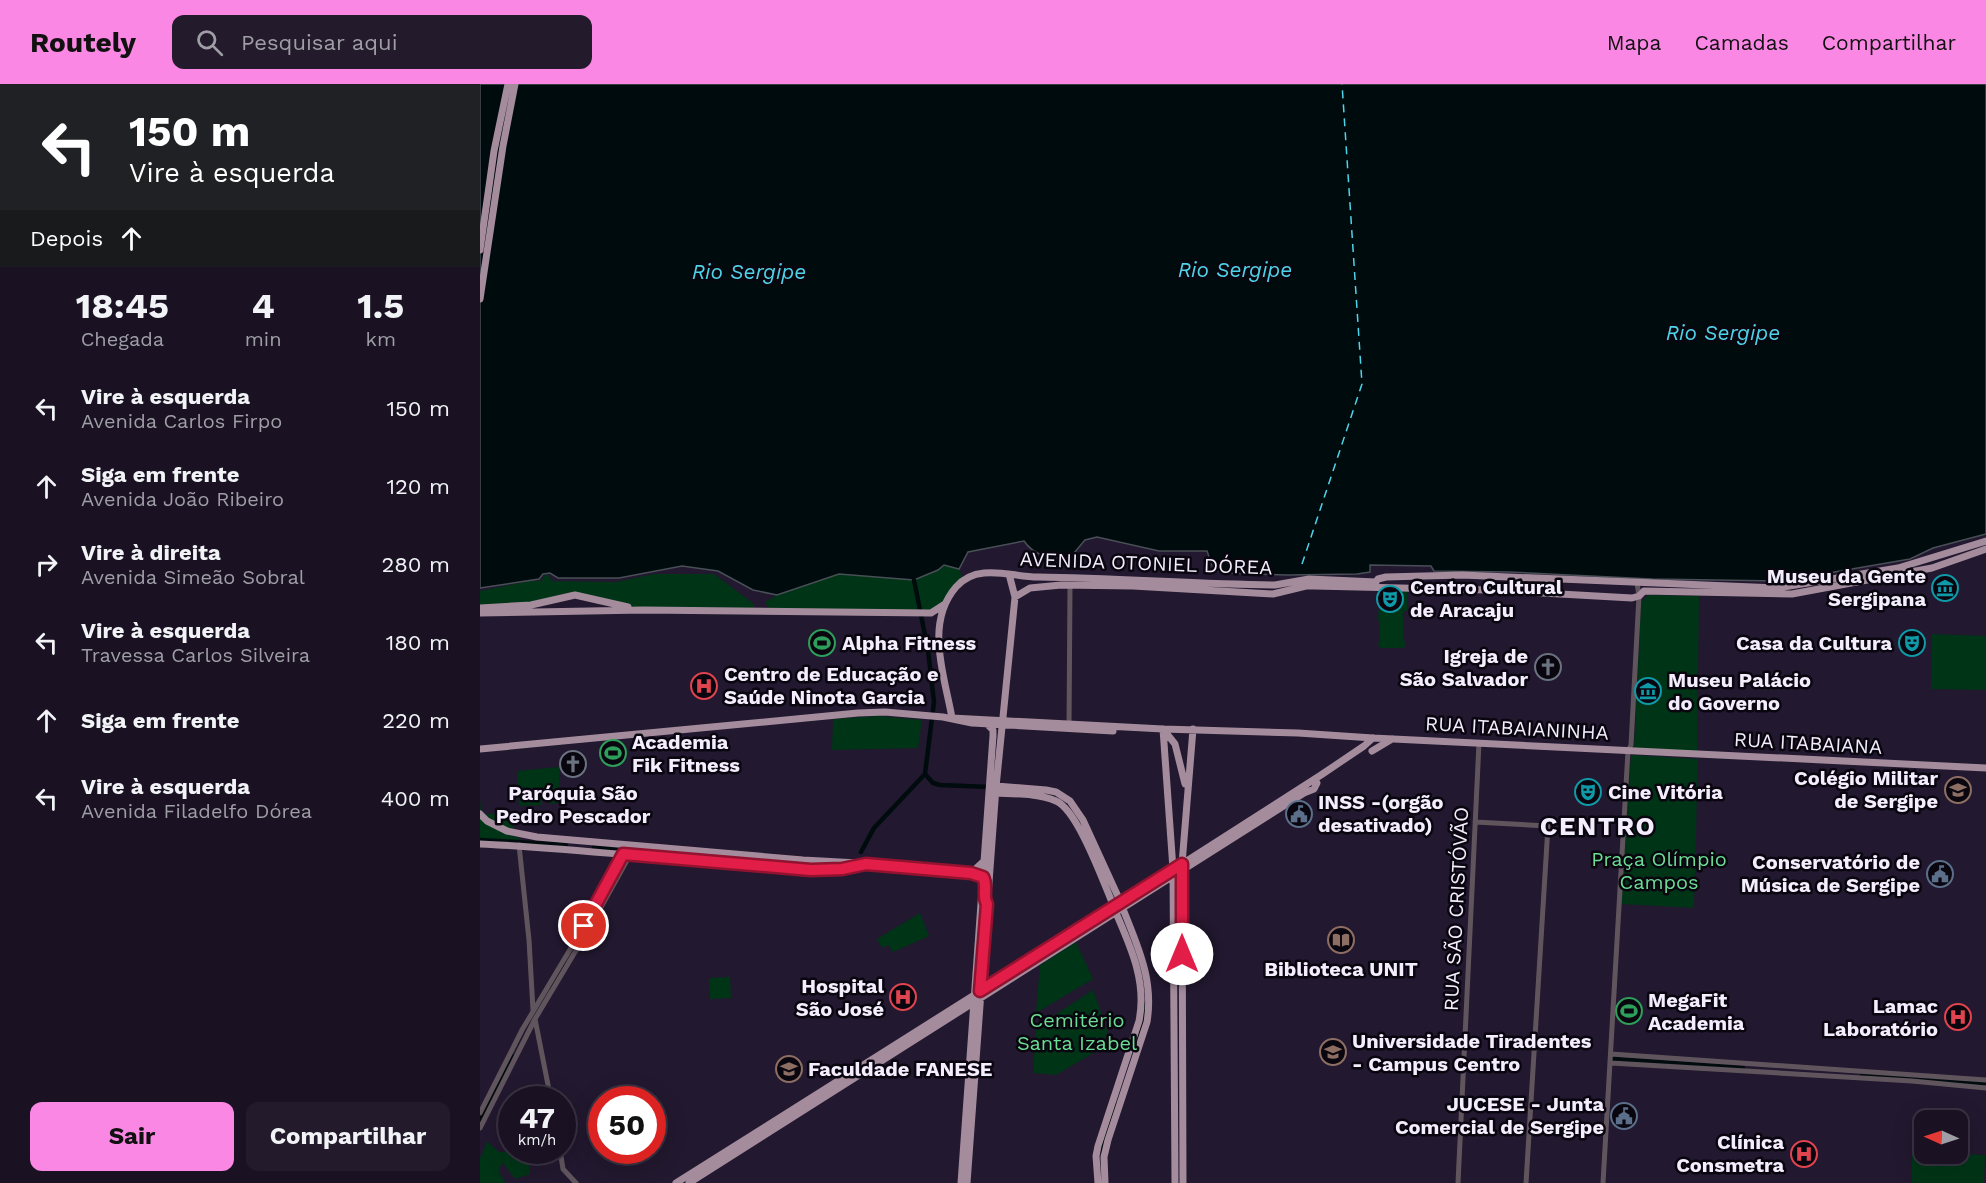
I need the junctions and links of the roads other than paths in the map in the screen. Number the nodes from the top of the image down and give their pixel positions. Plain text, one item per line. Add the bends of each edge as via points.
1 (508, 84) edge
2 (515, 84) edge
3 (480, 250) edge
4 (480, 299) edge
5 (1986, 541) edge
6 (1986, 549) edge
7 (1009, 574) junction
8 (1637, 583) junction
9 (1376, 585) junction
10 (1070, 586) junction
11 (575, 595) junction
12 (1639, 596) junction
13 (1015, 597) junction
14 (947, 602) junction
15 (480, 608) edge
16 (639, 610) junction
17 (574, 611) junction
18 (480, 614) edge
19 (952, 718) junction
20 (1002, 723) junction
21 (987, 724) junction
22 (1069, 726) junction
23 (1192, 729) junction
24 (1163, 732) junction
25 (1372, 738) junction
26 (1392, 739) junction
27 (1479, 743) junction
28 (480, 749) edge
29 (1628, 751) junction
30 (1372, 752) dead end
31 (1986, 768) edge
32 (1315, 779) junction
33 (993, 788) junction
34 (1187, 793) junction
35 (480, 814) edge
36 (1475, 822) junction
37 (590, 842) junction
38 (480, 844) edge
39 (519, 845) junction
40 (568, 849) junction
41 (692, 852) junction
42 (626, 855) junction
43 (697, 860) junction
44 (984, 861) junction
45 (861, 864) junction
46 (1182, 868) junction
47 (1173, 869) junction
48 (971, 873) junction
49 (983, 877) junction
50 (1173, 877) junction
51 (987, 904) junction
52 (1118, 908) junction
53 (977, 997) junction
54 (533, 1010) junction
55 (535, 1018) junction
56 (1612, 1060) junction
57 (1986, 1080) edge
58 (548, 1086) edge
59 (1986, 1088) edge
60 (480, 1113) edge
61 (480, 1128) edge
62 (561, 1164) edge
63 (576, 1183) edge
64 (676, 1183) edge
65 (689, 1183) edge
66 (961, 1183) edge
67 (967, 1183) edge
68 (1098, 1183) edge
69 (1105, 1183) edge
70 (1175, 1183) edge
71 (1183, 1183) edge
72 (1458, 1183) edge
73 (1526, 1183) edge
74 (1603, 1183) edge

1 - 3 main road
2 - 4 main road
5 - 8 main road via 1898,568 1777,588
6 - 12 main road via 1932,568 1792,594 1644,591
7 - 9 main road, AVENIDA OTONIEL DÓREA via 1263,585 1309,579
7 - 13 main road
7 - 14 main road, AVENIDA OTONIEL DÓREA via 975,574 955,588
8 - 9 main road via 1429,575 1386,577 1378,579
8 - 12 street
9 - 10 main road, AVENIDA OTONIEL DÓREA via 1306,586 1273,594
9 - 12 main road
10 - 13 main road, AVENIDA OTONIEL DÓREA via 1030,588
10 - 22 street
11 - 15 main road via 531,605
11 - 16 main road
11 - 17 main road
12 - 29 street
13 - 20 main road
14 - 16 main road via 933,613
14 - 19 main road via 940,623 939,645
16 - 17 main road
17 - 18 main road
19 - 20 main road
19 - 21 main road
19 - 28 main road via 858,713
20 - 21 main road
20 - 22 main road, RUA ITABAIANINHA
20 - 33 main road
21 - 33 main road via 993,733
22 - 24 main road, RUA ITABAIANINHA
23 - 24 main road, RUA ITABAIANINHA
23 - 25 main road, RUA ITABAIANINHA
23 - 34 main road
24 - 34 main road via 1174,744
24 - 47 main road
25 - 26 main road, RUA ITABAIANINHA
25 - 32 main road
26 - 27 main road, RUA ITABAIANINHA
26 - 30 main road
27 - 29 main road, RUA ITABAIANINHA
27 - 36 street, RUA SÃO CRISTÓVÃO
29 - 31 main road, RUA ITABAIANA
29 - 56 street
32 - 46 main road
32 - 46 main road via 1317,785 1309,791
33 - 44 main road
33 - 51 main road
33 - 52 main road via 1049,798 1064,806
34 - 46 main road
35 - 37 main road via 507,831
36 - 72 street, RUA SÃO CRISTÓVÃO
36 - 73 street via 1548,826
37 - 40 main road
37 - 41 main road
38 - 39 main road
39 - 40 main road
39 - 54 street
40 - 42 main road
41 - 43 main road
41 - 45 main road
42 - 43 main road
42 - 54 street
42 - 55 street via 590,927
43 - 45 main road via 817,871
44 - 48 main road
44 - 49 main road
45 - 48 main road
46 - 47 main road
46 - 50 main road
46 - 71 main road
47 - 50 main road
47 - 52 main road
48 - 49 main road
49 - 51 main road
49 - 53 main road
50 - 52 main road
50 - 70 main road
51 - 53 main road
52 - 53 main road
52 - 68 main road via 1141,978 1142,1007 1098,1146
52 - 69 main road via 1146,972 1149,1005 1147,1022 1108,1140
53 - 64 main road
53 - 65 main road
53 - 66 main road
53 - 67 main road
54 - 55 street
54 - 60 street
55 - 58 street
55 - 61 street
56 - 57 street
56 - 59 street
56 - 74 street
62 - 63 street

